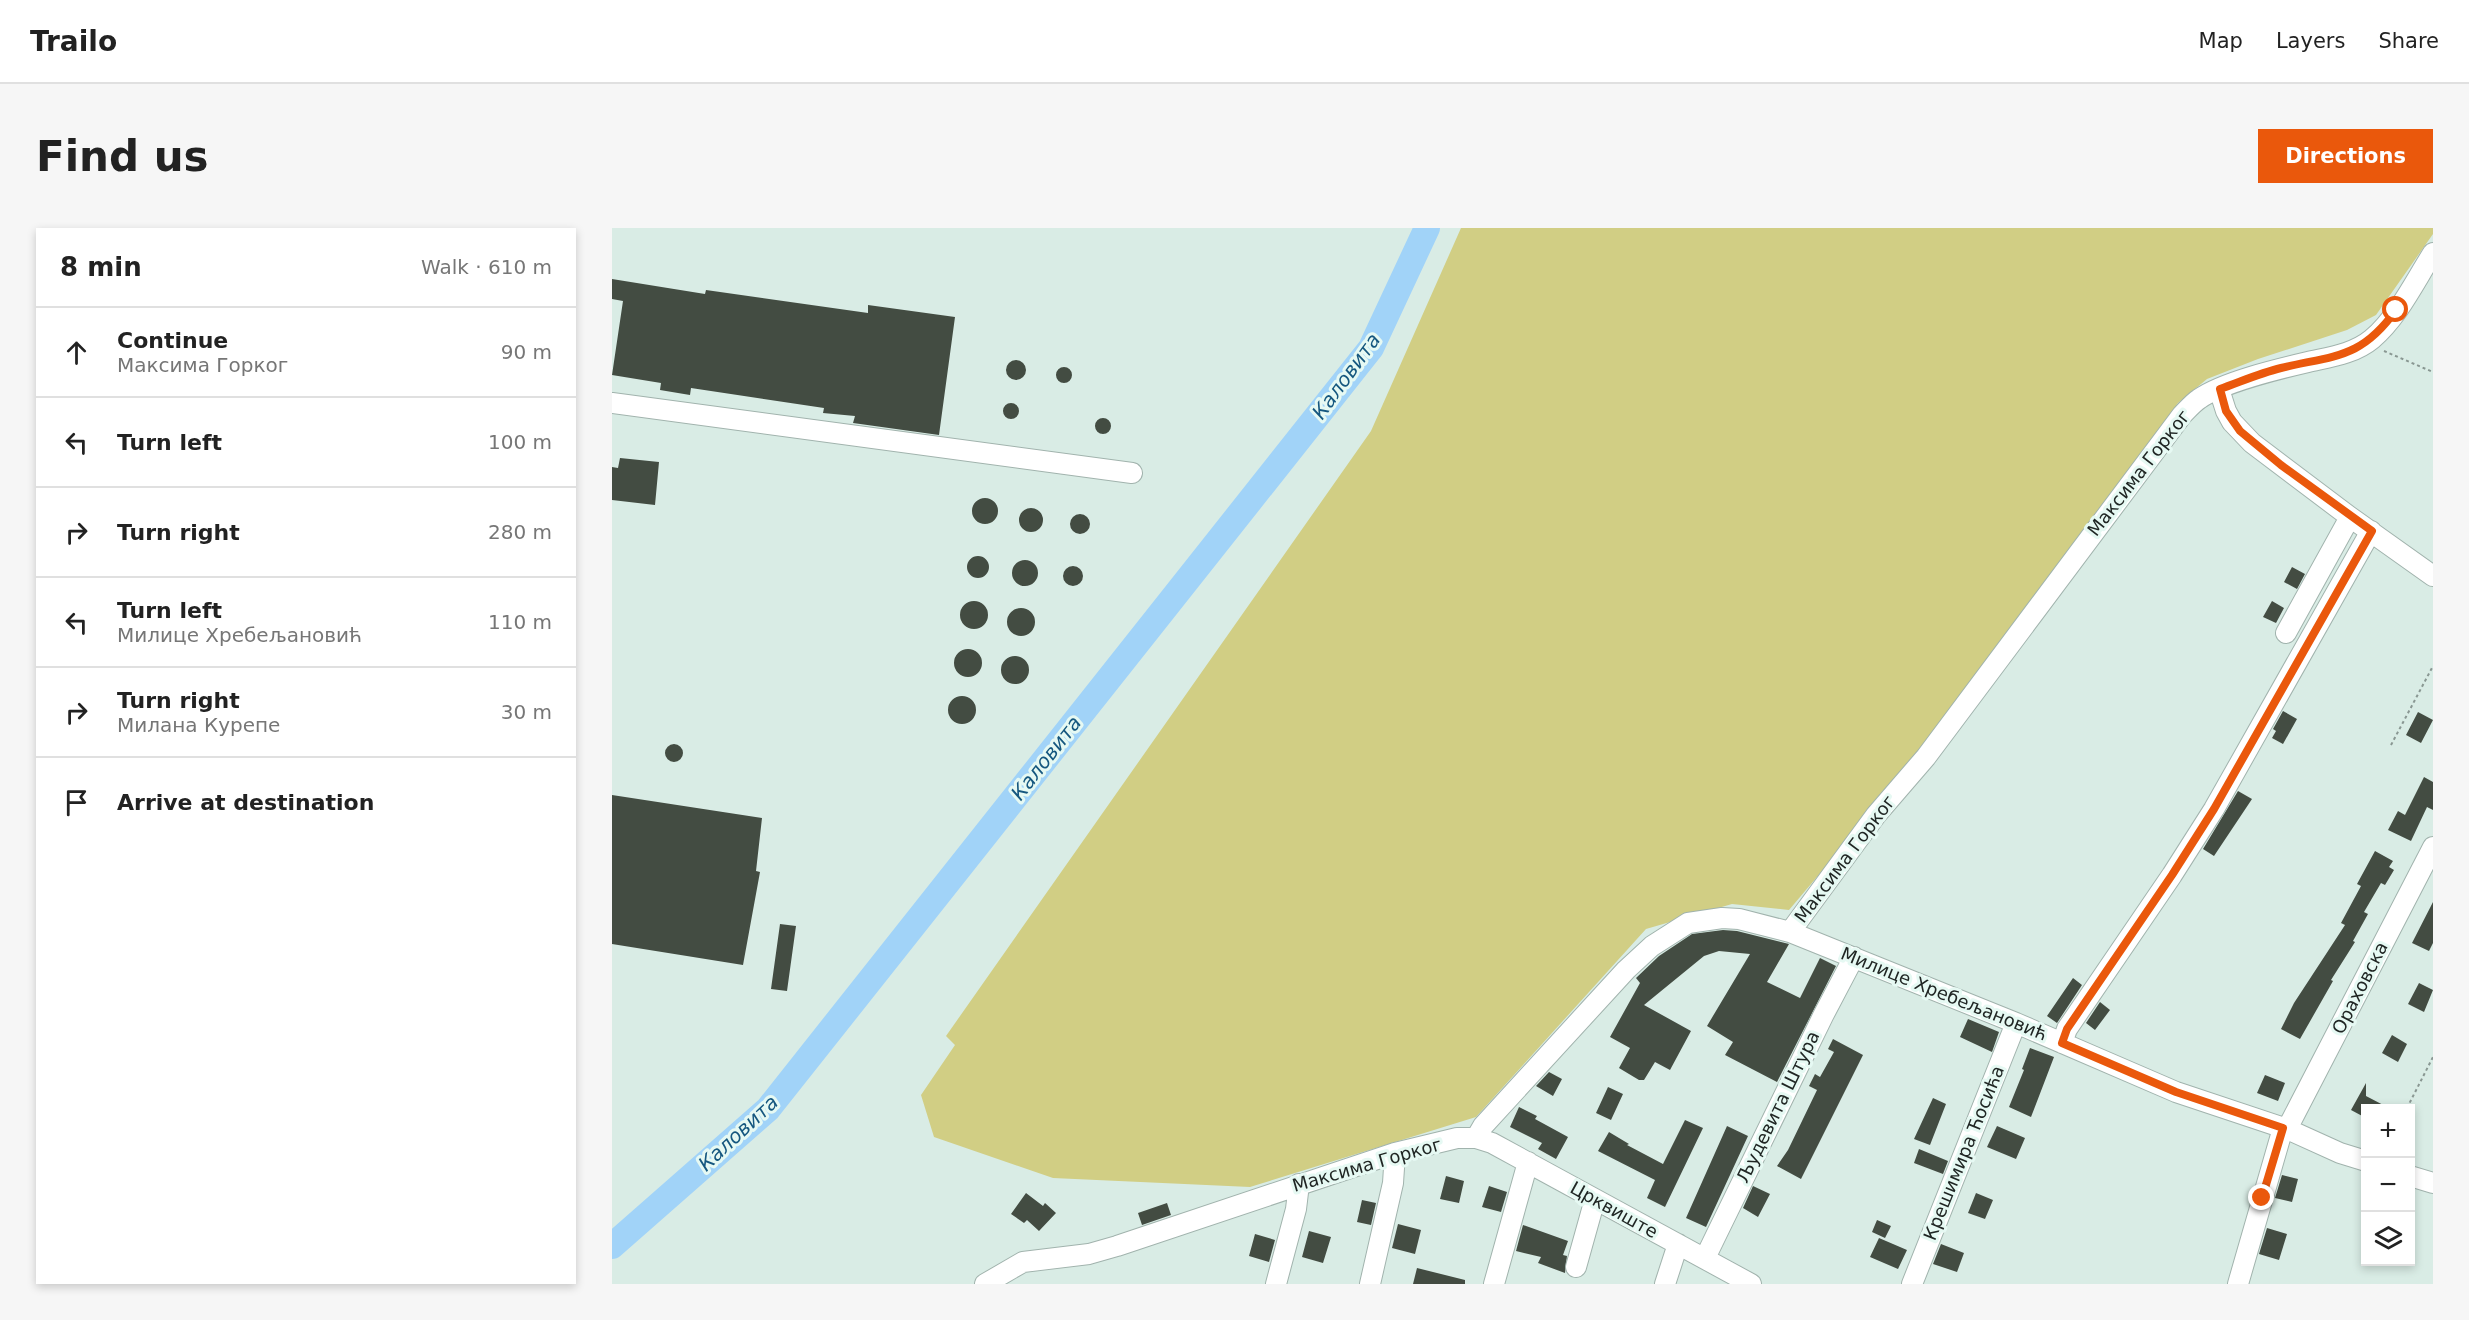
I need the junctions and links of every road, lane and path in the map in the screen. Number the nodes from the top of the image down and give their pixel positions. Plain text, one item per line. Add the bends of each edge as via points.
1 (2433, 253) edge
2 (2371, 340) junction
3 (2433, 372) edge
4 (2220, 389) junction
5 (612, 403) edge
6 (1132, 473) dead end
7 (2350, 517) junction
8 (2372, 531) junction
9 (2433, 576) edge
10 (2286, 633) dead end
11 (2433, 666) edge
12 (2391, 745) dead end
13 (2433, 847) edge
14 (1791, 932) junction
15 (1854, 957) junction
16 (2016, 1023) junction
17 (2062, 1043) junction
18 (2433, 1057) edge
19 (2409, 1104) edge
20 (2285, 1129) junction
21 (1476, 1138) junction
22 (1395, 1153) junction
23 (2361, 1159) edge
24 (1528, 1162) junction
25 (2415, 1178) edge
26 (2433, 1183) edge
27 (1299, 1184) junction
28 (1595, 1199) junction
29 (1678, 1244) junction
30 (1705, 1258) junction
31 (1576, 1267) dead end
32 (985, 1284) edge
33 (1276, 1284) edge
34 (1370, 1284) edge
35 (1494, 1284) edge
36 (1665, 1284) edge
37 (1751, 1284) edge
38 (1912, 1284) edge
39 (2238, 1284) edge

1 - 2 street, Максима Горког
2 - 3 path via 2394,357
2 - 4 street, Максима Горког via 2343,354 2278,369
4 - 7 street via 2226,411 2240,431
4 - 14 street, Максима Горког via 2198,399 2166,435
5 - 6 street
7 - 8 street
7 - 10 street
8 - 9 street
8 - 17 street via 2214,809 2067,1029
11 - 12 path
13 - 20 street, Ораховска
14 - 15 street, Милице Хребељановић
14 - 21 street, Максима Горког via 1722,918 1689,923 1671,932 1626,970
15 - 16 street, Милице Хребељановић
15 - 30 street, Људевита Штура
16 - 17 street, Милице Хребељановић
16 - 38 street, Крешимира Ћосића
17 - 20 street, Милице Хребељановић via 2176,1092
18 - 19 path
20 - 23 street, Милице Хребељановић
20 - 39 street, Ораховска
21 - 22 street, Максима Горког via 1457,1138
21 - 24 street, Црквиште
22 - 27 street, Максима Горког
22 - 34 street via 1393,1183
24 - 28 street, Црквиште
24 - 35 street
25 - 26 street
27 - 32 street, Максима Горког via 1089,1254 1023,1262
27 - 33 street
28 - 29 street, Црквиште
28 - 31 street
29 - 30 street, Црквиште
29 - 36 street
30 - 37 street, Црквиште

